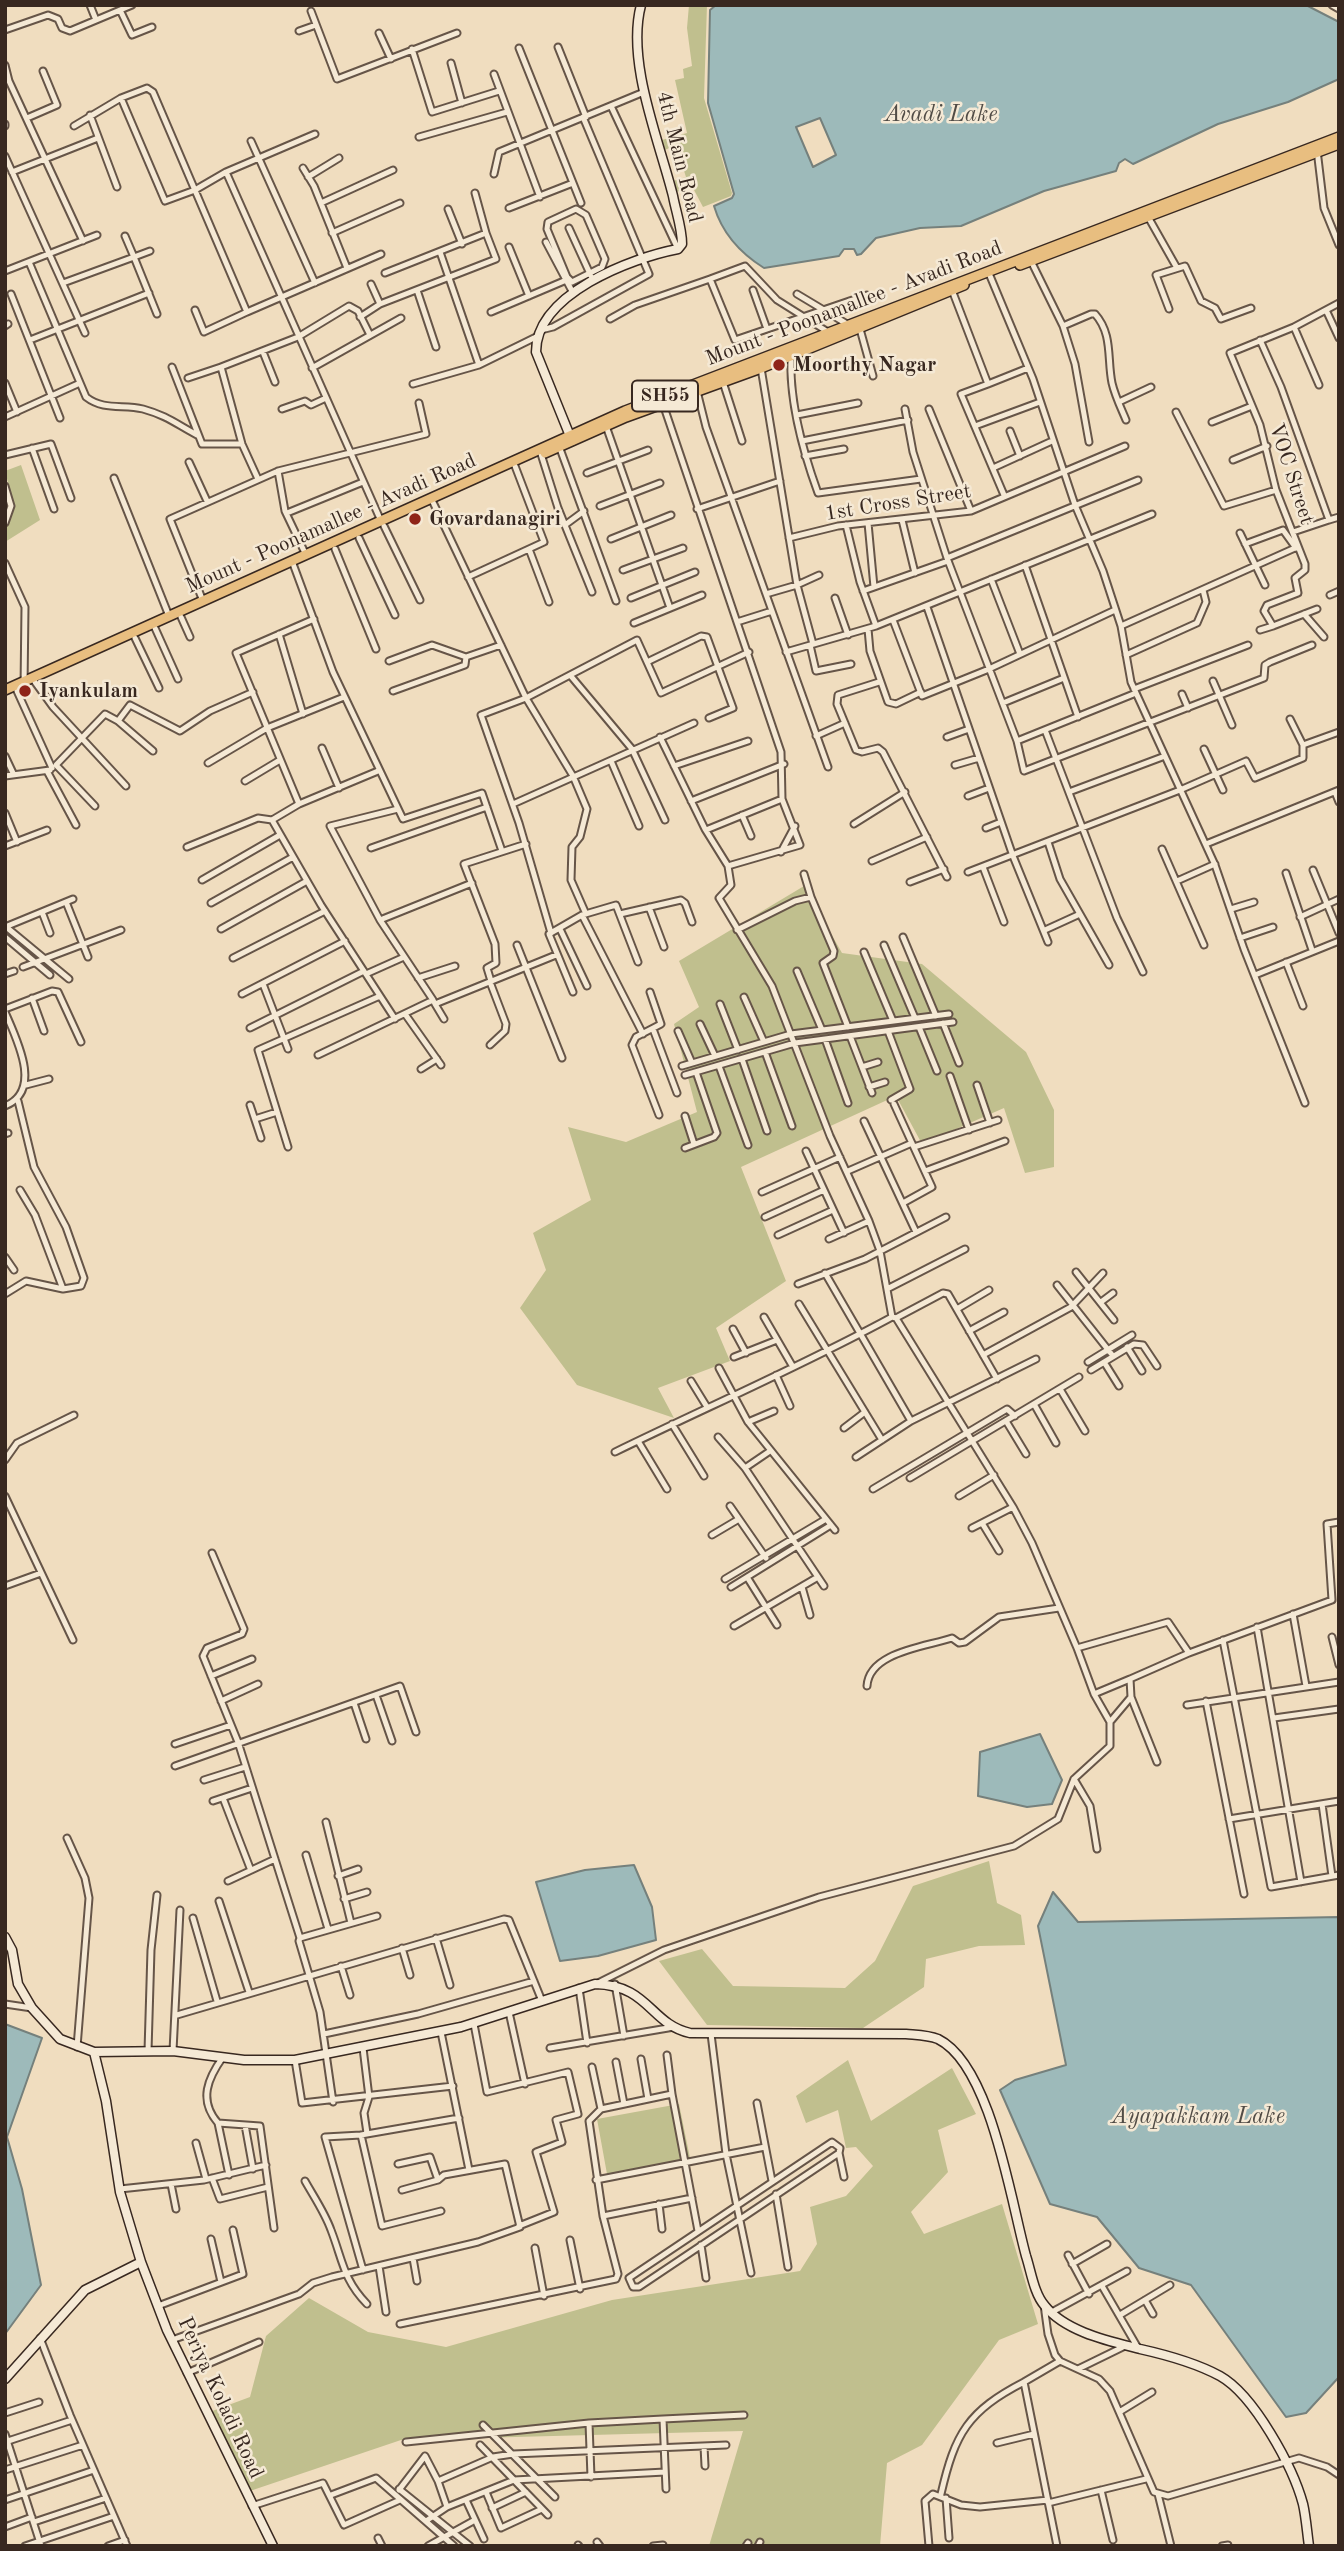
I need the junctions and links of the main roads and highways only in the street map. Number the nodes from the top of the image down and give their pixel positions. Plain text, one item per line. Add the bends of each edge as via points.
1 (640, 5) edge
2 (1339, 137) edge
3 (1339, 144) edge
4 (1317, 149) junction
5 (989, 273) junction
6 (661, 401) junction
7 (570, 438) junction
8 (432, 500) junction
9 (382, 524) junction
10 (293, 564) junction
11 (22, 687) junction
12 (5, 690) edge
13 (5, 696) edge
14 (5, 1937) edge
15 (94, 2052) junction
16 (141, 2262) junction
17 (5, 2379) edge
18 (274, 2546) edge
19 (1309, 2546) edge

1 - 7 main road, 4th Main Road via 636,21 644,92 682,238 678,249 643,255 591,276 538,334 536,352
2 - 4 main road, Mount - Poonamallee - Avadi Road / SH55
3 - 4 main road, Mount - Poonamallee - Avadi Road / SH55
4 - 5 main road, Mount - Poonamallee - Avadi Road / SH55
4 - 5 main road, Mount - Poonamallee - Avadi Road / SH55 via 1031,261
5 - 6 main road, Mount - Poonamallee - Avadi Road / SH55 via 847,324
5 - 6 main road, Mount - Poonamallee - Avadi Road / SH55 via 761,368
6 - 7 main road, Mount - Poonamallee - Avadi Road / SH55
6 - 7 main road, Mount - Poonamallee - Avadi Road / SH55
7 - 8 main road, Mount - Poonamallee - Avadi Road / SH55
7 - 8 main road, Mount - Poonamallee - Avadi Road / SH55
8 - 9 main road, Mount - Poonamallee - Avadi Road / SH55
9 - 10 main road, Mount - Poonamallee - Avadi Road / SH55
9 - 10 main road, Mount - Poonamallee - Avadi Road / SH55 via 335,549
10 - 11 main road, Mount - Poonamallee - Avadi Road / SH55
10 - 11 main road, Mount - Poonamallee - Avadi Road / SH55 via 169,616
11 - 12 main road, Mount - Poonamallee - Avadi Road / SH55
11 - 13 main road, Mount - Poonamallee - Avadi Road / SH55
14 - 15 main road via 18,1984 32,2008 60,2039
15 - 16 main road, Periya Koladi Road via 120,2189
15 - 19 main road via 173,2051 295,2060 474,2024 595,1984 615,1984 634,1993 674,2027 711,2034 929,2036 951,2048 965,2065 989,2115 1044,2305 1068,2325 1221,2377 1247,2400 1285,2462 1303,2505
16 - 17 main road via 85,2290
16 - 18 main road, Periya Koladi Road via 187,2373

